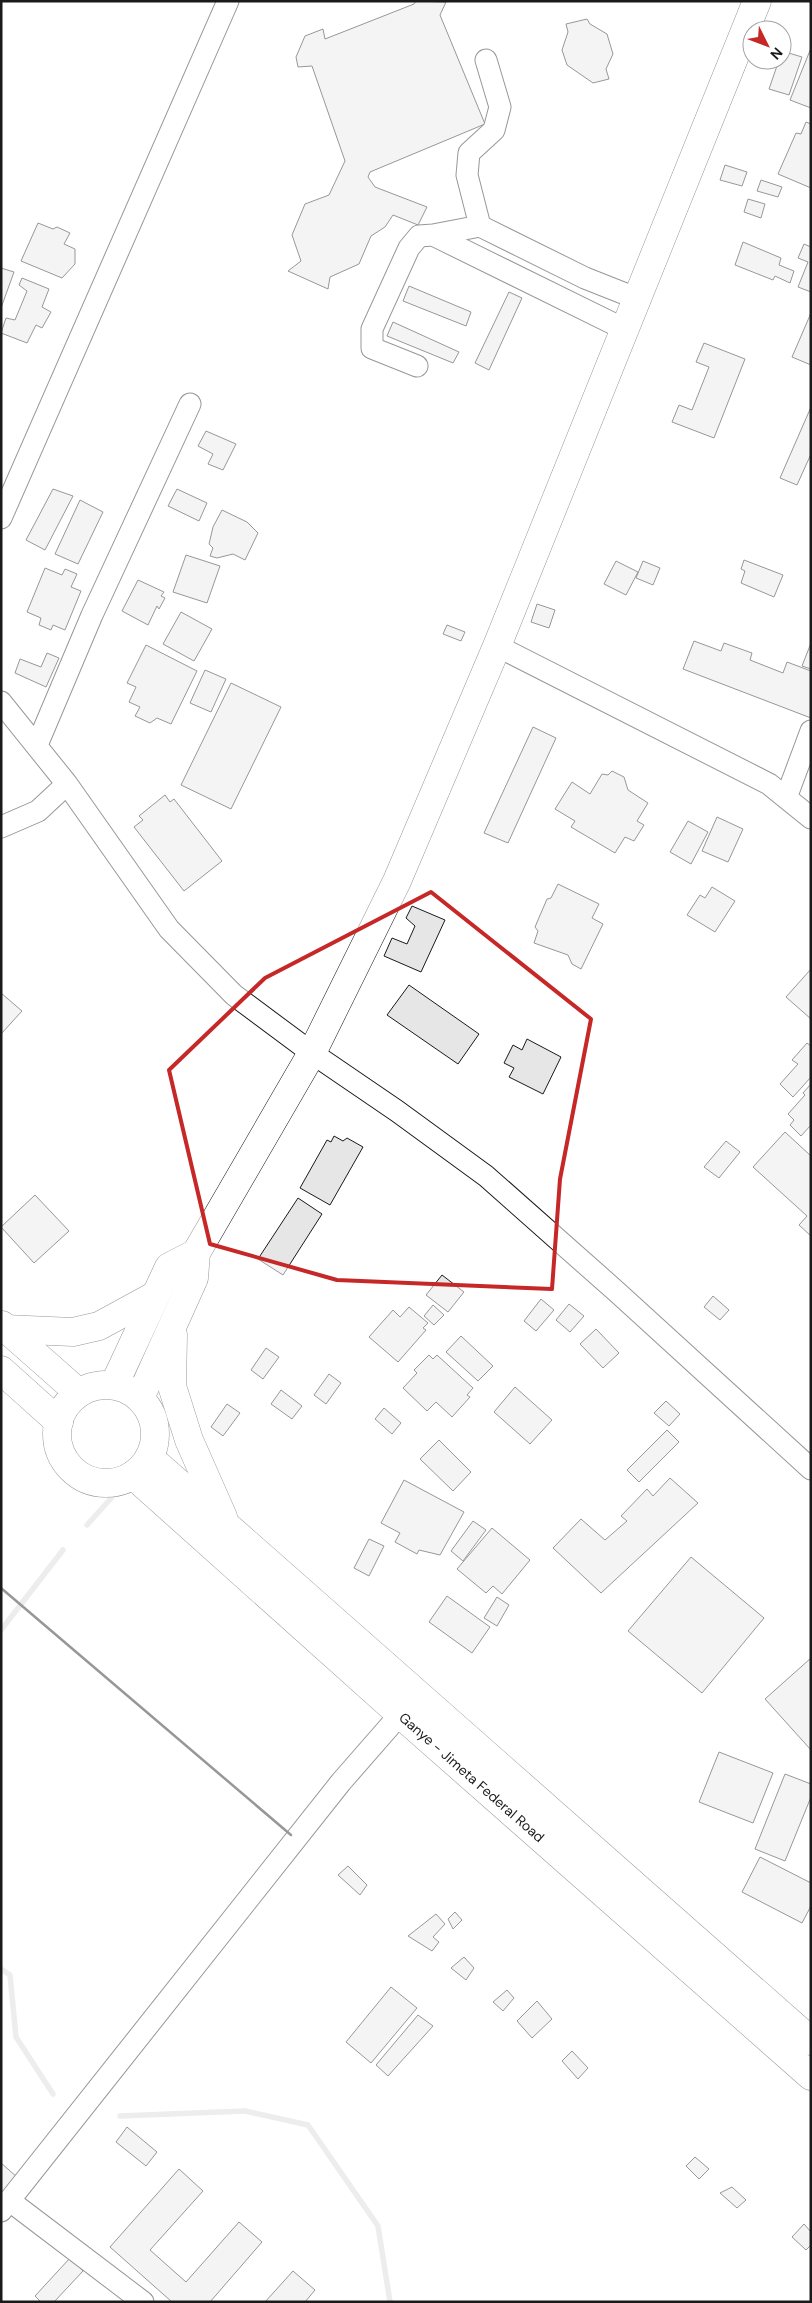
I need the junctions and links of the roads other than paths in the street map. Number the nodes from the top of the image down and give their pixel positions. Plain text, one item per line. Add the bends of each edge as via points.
1 (228, 1) edge
2 (757, 1) edge
3 (486, 60) dead end
4 (480, 226) junction
5 (432, 235) junction
6 (638, 298) junction
7 (624, 329) junction
8 (417, 366) dead end
9 (190, 404) dead end
10 (1, 518) edge
11 (497, 646) junction
12 (1, 702) edge
13 (811, 731) edge
14 (37, 745) junction
15 (67, 784) junction
16 (786, 798) junction
17 (811, 818) edge
18 (1, 826) edge
19 (312, 1053) junction
20 (196, 1253) junction
21 (154, 1296) junction
22 (173, 1321) junction
23 (3, 1327) edge
24 (1, 1370) edge
25 (114, 1386) junction
26 (80, 1393) junction
27 (140, 1398) junction
28 (59, 1422) junction
29 (142, 1467) junction
30 (810, 1468) edge
31 (225, 1523) junction
32 (418, 1693) junction
33 (400, 1714) junction
34 (811, 2041) edge
35 (811, 2076) edge
36 (6, 2206) edge
37 (142, 2302) edge

1 - 10 street
2 - 6 main road
3 - 4 street via 500,106 494,130 469,153 468,175
4 - 5 street
4 - 6 street via 585,278
5 - 7 street
5 - 8 street via 419,236 409,248 372,329 372,348
6 - 7 main road
7 - 11 main road
9 - 14 street via 92,615
11 - 16 street via 769,784
11 - 19 main road via 397,881
12 - 14 street
13 - 16 street
14 - 15 street
15 - 18 street via 38,811
15 - 19 street via 169,929 234,995
16 - 17 street
19 - 20 main road
19 - 30 street via 486,1176
20 - 21 main road via 169,1266
20 - 22 main road via 194,1278
21 - 23 main road via 100,1326 73,1332
21 - 25 main road
22 - 27 main road
22 - 31 main road via 172,1386 188,1440
23 - 26 main road
24 - 28 main road
25 - 26 main road via 90,1388
25 - 27 main road via 125,1388
26 - 28 main road via 70,1401
27 - 29 main road via 150,1412 156,1435
28 - 29 main road via 57,1433 62,1456 78,1474 100,1483 111,1483
29 - 31 main road, Ganye - Jimeta Federal Road
29 - 33 main road, Ganye - Jimeta Federal Road
31 - 32 main road, Ganye - Jimeta Federal Road
32 - 33 street
32 - 34 main road, Ganye - Jimeta Federal Road
33 - 35 main road, Ganye - Jimeta Federal Road
33 - 36 street via 341,1782
36 - 37 street

